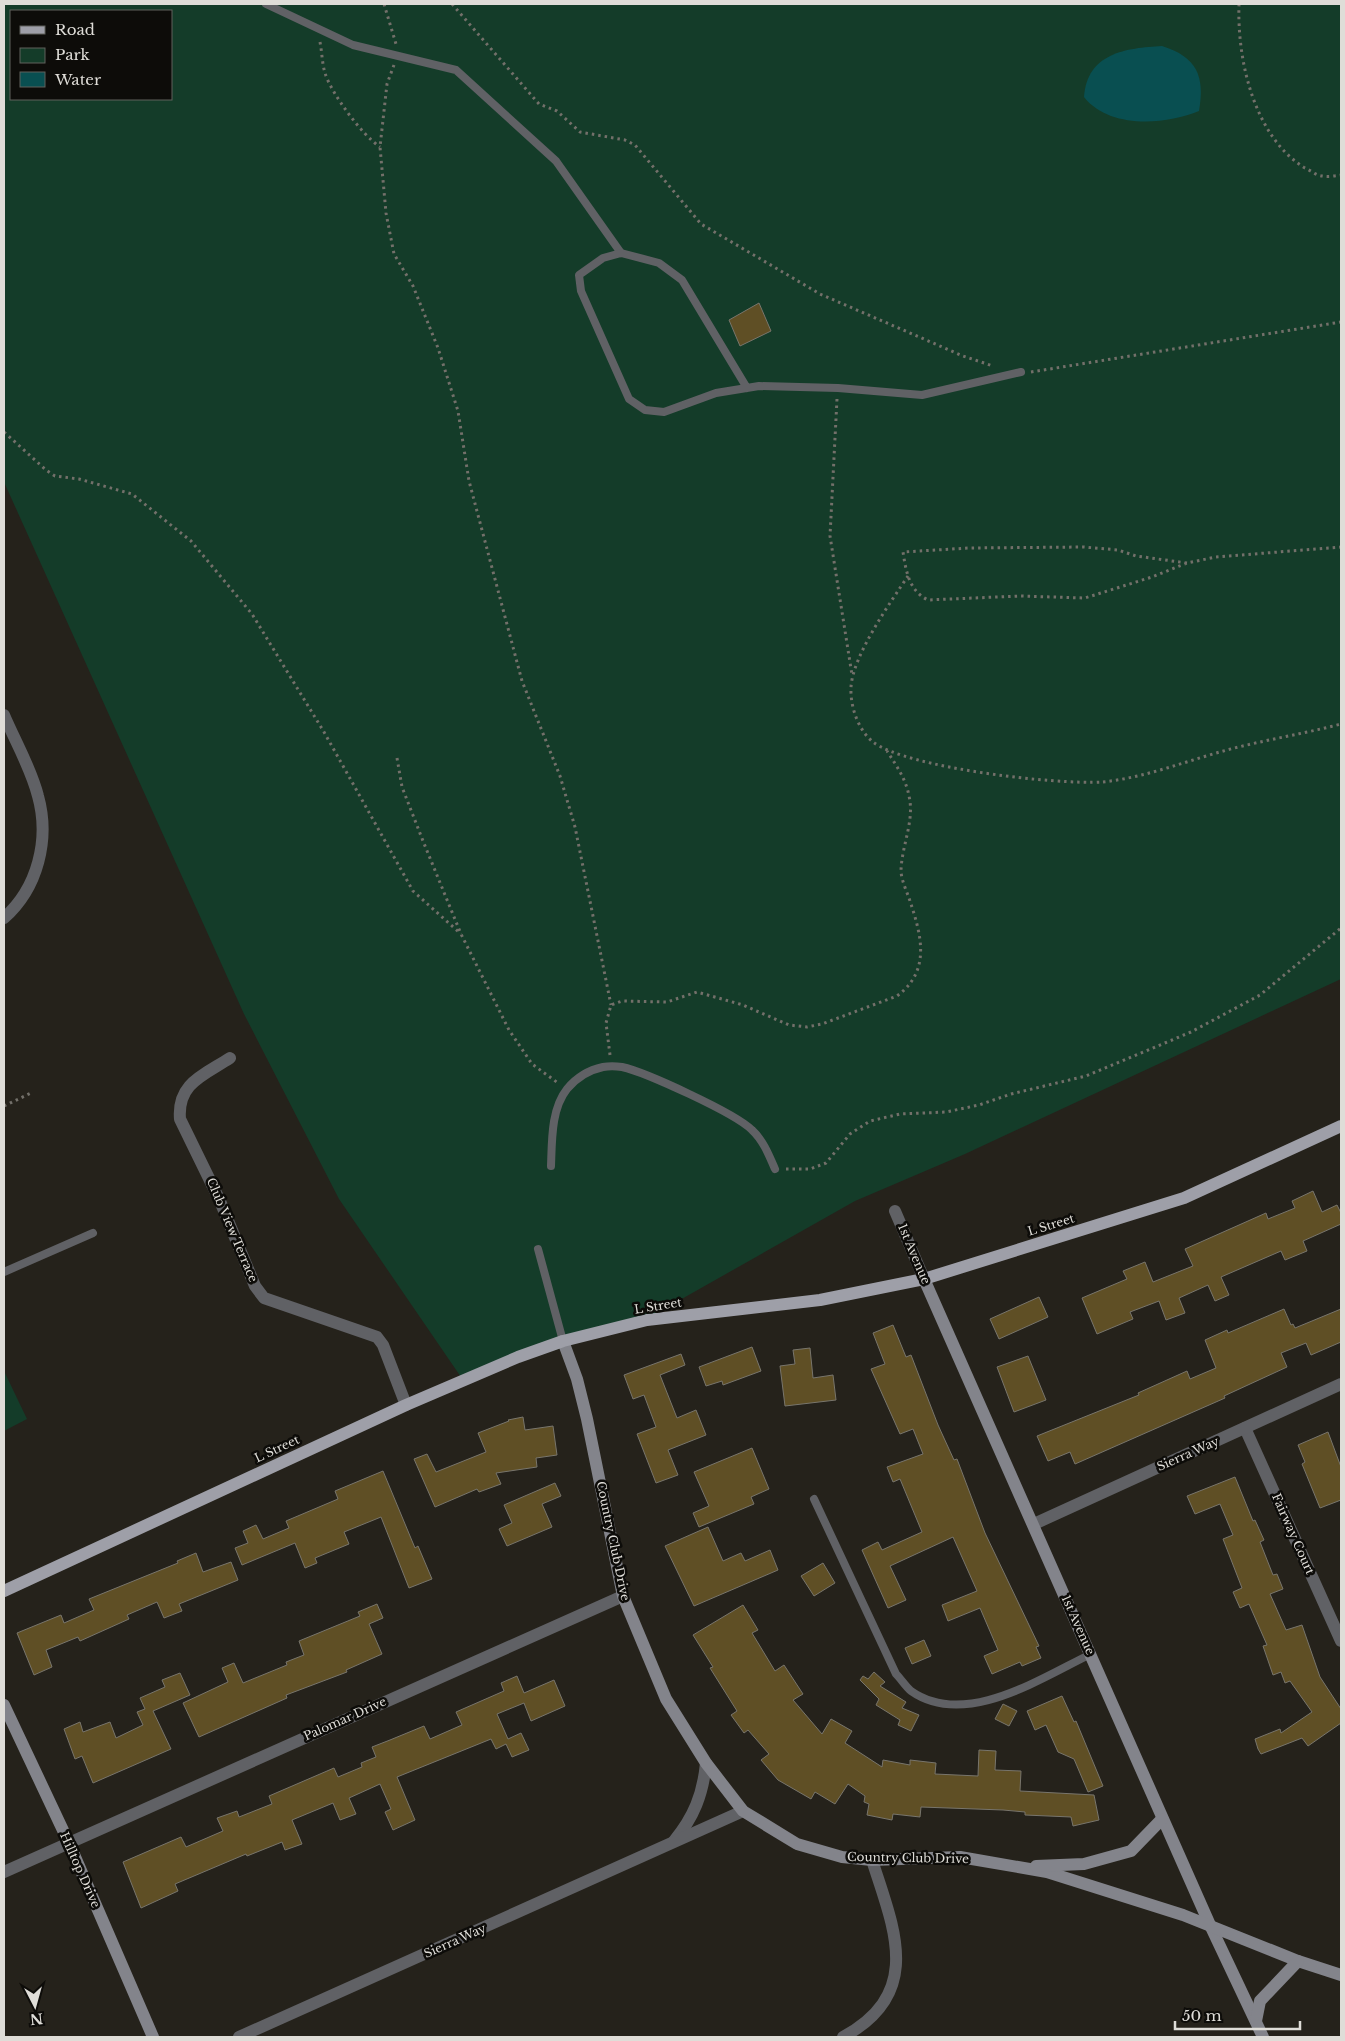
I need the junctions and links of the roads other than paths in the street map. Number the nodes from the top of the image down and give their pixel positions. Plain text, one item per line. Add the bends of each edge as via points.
1 (266, 4) edge
2 (621, 253) junction
3 (1021, 372) road end
4 (747, 388) junction
5 (4, 715) edge
6 (4, 918) edge
7 (230, 1058) dead end
8 (1341, 1126) edge
9 (550, 1166) dead end
10 (775, 1169) road end
11 (895, 1211) dead end
12 (92, 1233) dead end
13 (538, 1249) dead end
14 (4, 1272) edge
15 (924, 1279) junction
16 (563, 1342) junction
17 (1341, 1384) edge
18 (406, 1405) junction
19 (1245, 1428) junction
20 (814, 1499) dead end
21 (1034, 1524) junction
22 (4, 1591) edge
23 (622, 1596) junction
24 (1341, 1641) edge
25 (1091, 1654) junction
26 (4, 1704) edge
27 (706, 1763) junction
28 (743, 1811) junction
29 (1162, 1819) junction
30 (69, 1843) junction
31 (671, 1844) junction
32 (872, 1860) junction
33 (1024, 1868) junction
34 (4, 1872) edge
35 (1210, 1925) junction
36 (1298, 1961) junction
37 (1341, 1975) edge
38 (1256, 2021) junction
39 (153, 2037) edge
40 (238, 2037) edge
41 (843, 2037) edge
42 (1263, 2037) edge

1 - 2 lane via 353,45 456,70 556,161
2 - 4 lane via 660,263 682,280
2 - 4 lane via 602,258 578,275 581,290 629,399 645,410 664,412 716,393
3 - 4 lane via 922,395 838,388
5 - 6 street via 30,773 42,810 43,826 40,858 28,888
7 - 18 street, Club View Terrace via 189,1084 179,1104 180,1119 216,1193 255,1286 264,1298 377,1337 383,1344
8 - 15 main road, L Street via 1184,1198
9 - 10 lane via 557,1109 567,1089 583,1074 603,1067 620,1067 644,1074 751,1129
11 - 15 street, 1st Avenue
12 - 14 lane
13 - 16 lane
15 - 16 main road, L Street via 820,1300 647,1320
15 - 21 street, 1st Avenue
16 - 18 main road, L Street via 518,1357
16 - 23 street, Country Club Drive via 587,1419
17 - 19 street, Sierra Way
18 - 22 main road, L Street
19 - 21 street, Sierra Way
19 - 24 street, Fairway Court
20 - 25 lane via 896,1674 910,1691 950,1705 981,1703
21 - 25 street, 1st Avenue
23 - 27 street, Country Club Drive via 666,1699
23 - 30 street, Palomar Drive
25 - 29 street, 1st Avenue
26 - 30 street, Hilltop Drive
27 - 28 street, Country Club Drive
27 - 31 street, Sierra Way via 703,1787 694,1814
28 - 31 street, Sierra Way
28 - 32 street, Country Club Drive via 797,1844 842,1857
29 - 33 street, Country Club Drive via 1131,1851 1084,1864
29 - 35 street, 1st Avenue
30 - 34 street, Palomar Drive
30 - 39 street, Hilltop Drive
31 - 40 street, Sierra Way
32 - 33 street, Country Club Drive via 960,1857
32 - 41 street via 895,1932 898,1948 896,1968 879,2008
33 - 35 street, Country Club Drive via 1126,1895
35 - 36 street, Country Club Drive
35 - 38 street, 1st Avenue
36 - 37 street, Country Club Drive
36 - 38 street via 1260,2001
38 - 42 street, 1st Avenue

